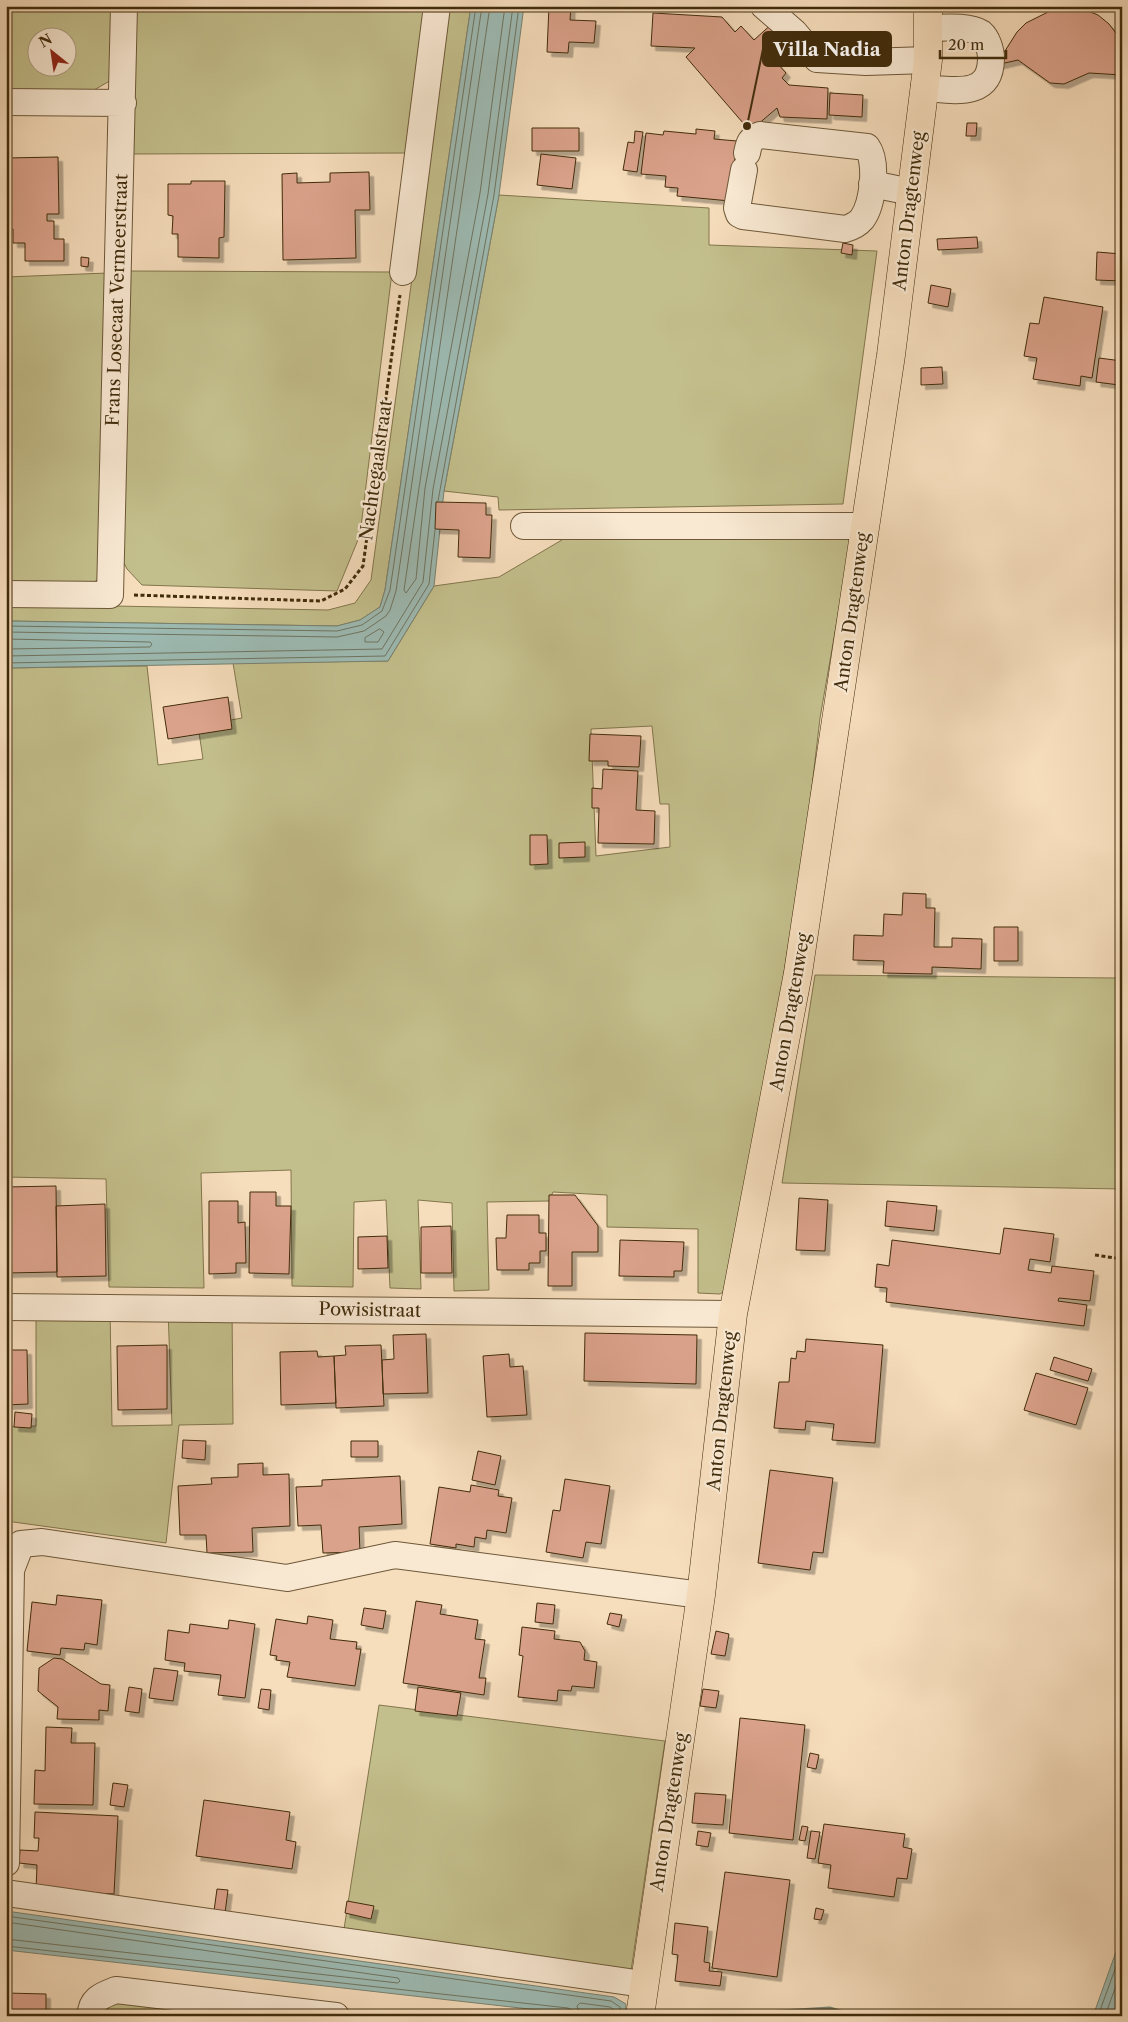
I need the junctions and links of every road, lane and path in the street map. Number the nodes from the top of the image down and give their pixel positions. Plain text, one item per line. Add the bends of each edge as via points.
1 (124, 6) edge
2 (437, 6) edge
3 (764, 6) edge
4 (928, 17) edge
5 (928, 60) junction
6 (924, 88) junction
7 (6, 102) edge
8 (123, 103) junction
9 (872, 184) junction
10 (911, 192) junction
11 (403, 272) joint
12 (524, 526) dead end
13 (864, 526) junction
14 (6, 594) edge
15 (110, 595) junction
16 (1096, 1255) dead end
17 (1122, 1259) edge
18 (6, 1307) edge
19 (733, 1314) junction
20 (701, 1595) junction
21 (8, 1706) edge
22 (6, 1863) edge
23 (6, 1894) edge
24 (643, 1984) junction
25 (91, 2016) edge
26 (336, 2016) edge
27 (640, 2016) edge

1 - 8 street, Frans Losecaat Vermeerstraat
2 - 11 street
3 - 5 street via 794,32 817,59 866,62
4 - 5 main road, Anton Dragtenweg
4 - 6 street via 981,34 987,42 991,67 988,76 976,88
5 - 6 main road, Anton Dragtenweg
6 - 10 main road, Anton Dragtenweg
7 - 8 street
8 - 15 street, Frans Losecaat Vermeerstraat
9 - 9 street via 873,160 867,147 760,136 750,142 737,208 739,214 845,229 855,226 863,218
9 - 10 street
10 - 13 main road, Anton Dragtenweg via 891,355
11 - 15 path, Nachtegaalstraat via 363,566 345,590 321,601
12 - 13 street
13 - 19 main road, Anton Dragtenweg via 798,973
14 - 15 street
16 - 17 path
18 - 19 street, Powisistraat
19 - 20 main road, Anton Dragtenweg
20 - 21 street via 395,1556 287,1578 42,1542 21,1544 11,1570
20 - 24 main road, Anton Dragtenweg
21 - 22 street
23 - 24 street
24 - 27 main road, Anton Dragtenweg
25 - 26 street via 90,2008 100,1995 116,1990

